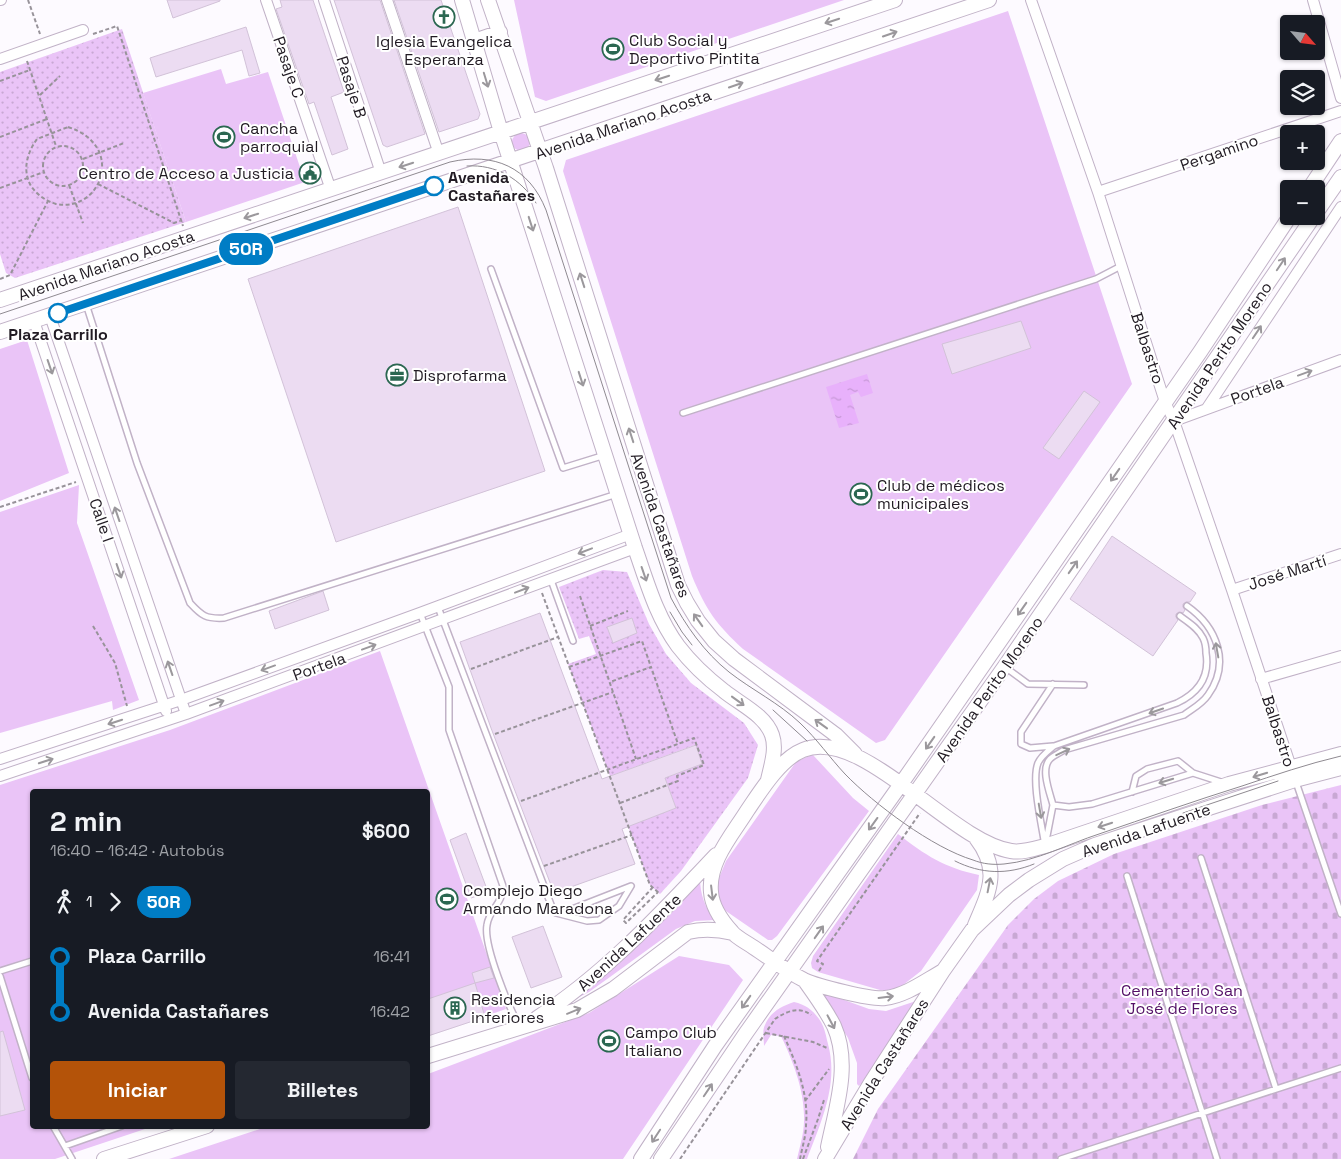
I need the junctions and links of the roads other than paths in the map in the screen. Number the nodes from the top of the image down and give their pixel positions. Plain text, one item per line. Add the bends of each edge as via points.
1 (266, 0) edge
2 (324, 0) edge
3 (387, 0) edge
4 (462, 0) edge
5 (488, 0) edge
6 (895, 0) edge
7 (989, 0) edge
8 (1031, 0) edge
9 (1313, 0) edge
10 (83, 30) road end
11 (500, 32) junction
12 (474, 41) junction
13 (0, 59) edge
14 (1341, 98) edge
15 (1341, 111) edge
16 (530, 122) junction
17 (501, 132) junction
18 (1341, 141) edge
19 (540, 151) junction
20 (439, 154) junction
21 (511, 161) junction
22 (381, 174) junction
23 (1341, 177) edge
24 (1315, 180) edge
25 (331, 190) junction
26 (1098, 192) junction
27 (1325, 200) edge
28 (1341, 207) edge
29 (1284, 225) edge
30 (1308, 225) edge
31 (1121, 266) junction
32 (492, 269) dead end
33 (1, 298) edge
34 (86, 303) junction
35 (50, 316) junction
36 (34, 321) junction
37 (0, 332) edge
38 (1341, 360) edge
39 (1165, 402) junction
40 (1207, 408) junction
41 (683, 413) dead end
42 (1174, 421) junction
43 (606, 455) junction
44 (618, 494) junction
45 (630, 534) junction
46 (635, 548) junction
47 (1341, 554) edge
48 (551, 580) junction
49 (1232, 590) junction
50 (438, 606) junction
51 (1187, 606) dead end
52 (420, 613) junction
53 (1180, 616) dead end
54 (442, 620) junction
55 (426, 626) junction
56 (573, 641) dead end
57 (1341, 656) edge
58 (1005, 666) junction
59 (1262, 679) junction
60 (1053, 684) junction
61 (1084, 685) dead end
62 (181, 700) junction
63 (164, 706) junction
64 (186, 714) junction
65 (170, 720) junction
66 (1054, 746) junction
67 (1341, 754) edge
68 (857, 756) junction
69 (0, 759) edge
70 (1341, 768) edge
71 (1193, 773) junction
72 (1293, 773) junction
73 (0, 776) edge
74 (768, 780) junction
75 (901, 784) junction
76 (1229, 784) junction
77 (1132, 792) junction
78 (915, 794) junction
79 (1053, 805) junction
80 (976, 838) junction
81 (1045, 846) junction
82 (722, 849) junction
83 (1201, 858) dead end
84 (1127, 876) dead end
85 (562, 913) junction
86 (1341, 914) edge
87 (972, 930) junction
88 (733, 933) junction
89 (30, 962) edge
90 (775, 962) junction
91 (0, 971) edge
92 (943, 971) junction
93 (791, 972) junction
94 (0, 976) edge
95 (809, 982) junction
96 (523, 1026) junction
97 (430, 1055) edge
98 (1341, 1068) edge
99 (30, 1072) edge
100 (1276, 1089) junction
101 (1202, 1113) junction
102 (55, 1129) edge
103 (113, 1129) edge
104 (199, 1129) edge
105 (65, 1146) junction
106 (826, 1158) edge
107 (72, 1159) edge
108 (104, 1159) edge
109 (641, 1159) edge
110 (661, 1159) edge
111 (1062, 1159) edge
112 (1217, 1159) edge

1 - 25 street, Pasaje C
2 - 22 street, Pasaje B
3 - 20 street
4 - 12 main road, Avenida Castañares
5 - 11 main road, Avenida Castañares
6 -> 16 main road, Avenida Mariano Acosta
19 -> 7 main road, Avenida Mariano Acosta
8 - 26 street, Balbastro
9 - 14 street
10 - 13 street
11 - 12 main road
11 - 16 main road, Avenida Castañares
12 -> 17 main road, Avenida Castañares
15 - 26 street, Pergamino
16 - 17 main road, Avenida Mariano Acosta
16 - 19 main road, Avenida Castañares
17 - 20 main road, Avenida Mariano Acosta
17 - 21 main road, Avenida Castañares
18 - 24 main road
19 - 21 main road, Avenida Mariano Acosta
68 -> 19 main road, Avenida Castañares via 836,735 734,659 714,641 687,604 678,585
20 -> 22 main road, Avenida Mariano Acosta
21 - 34 main road, Avenida Mariano Acosta
21 -> 43 main road, Avenida Castañares
22 - 25 main road, Avenida Mariano Acosta
23 - 27 main road
25 -> 33 main road, Avenida Mariano Acosta
26 - 31 street, Balbastro
40 -> 28 street
29 - 39 main road, Avenida Perito Moreno
42 -> 30 main road, Avenida Perito Moreno
31 - 39 street, Balbastro
31 - 41 lane via 1096,279
32 - 43 lane via 563,468
34 - 35 main road, Avenida Mariano Acosta
34 - 44 lane via 137,463 190,603 205,617 224,618
35 - 36 main road, Avenida Mariano Acosta
62 -> 35 street, Calle I
36 - 37 main road, Avenida Mariano Acosta
36 -> 63 street, Calle I
40 -> 38 street, Portela
39 - 42 street, Balbastro
39 -> 75 main road, Avenida Perito Moreno
40 - 42 street, Portela
42 - 49 street, Balbastro
58 -> 42 main road, Avenida Perito Moreno
43 - 44 main road, Avenida Castañares
44 - 45 main road, Avenida Castañares
45 - 46 main road, Avenida Castañares
45 -> 50 street, Portela
46 - 48 street, Portela
46 -> 74 main road, Avenida Castañares via 657,610 678,646 696,667 768,726 774,742
47 - 49 street, José Martí
54 -> 48 street, Portela
48 - 56 lane
49 - 59 street, Balbastro
50 - 52 street, Portela
50 - 54 lane
79 -> 51 lane via 1045,769 1049,759 1064,750 1184,715 1208,696 1218,672 1217,646 1207,623
52 - 55 lane
52 -> 62 street, Portela
53 -> 66 lane via 1196,628 1204,640 1208,661 1198,688 1178,703
54 - 55 street, Portela
54 - 85 lane via 553,910
64 -> 55 street, Portela
55 - 96 lane via 449,687 448,730 503,886 503,895 487,924 487,941 509,1008
57 - 59 street
58 - 60 lane via 1028,684
58 - 78 main road, Avenida Perito Moreno
59 - 72 street, Balbastro
60 - 61 lane
60 - 66 lane via 1021,732 1021,744 1030,748
62 - 63 street, Portela
62 - 64 street, Calle I
63 - 65 street, Calle I
63 -> 69 street, Portela
64 - 65 street, Portela
73 -> 65 street, Portela
66 -> 81 lane via 1043,754 1035,777
67 - 72 main road, Avenida Lafuente
68 - 74 main road via 831,747 813,747 800,751
68 - 75 main road, Avenida Lafuente
70 - 72 main road, Avenida Lafuente
71 - 76 lane
71 -> 77 lane
71 - 77 lane via 1178,761 1147,769 1136,776
72 -> 76 main road, Avenida Lafuente
72 - 86 lane
72 - 87 main road, Avenida Lafuente via 1063,859 1016,890
74 - 82 main road
75 - 78 main road, Avenida Lafuente
75 -> 90 main road, Avenida Perito Moreno
76 -> 81 main road, Avenida Lafuente
77 - 79 lane via 1092,804
78 - 80 main road, Avenida Lafuente
93 -> 78 main road, Avenida Perito Moreno
79 - 81 lane
80 - 81 main road, Avenida Lafuente via 1012,851
87 -> 80 main road, Avenida Lafuente via 986,899 992,872 988,856
82 -> 88 main road via 713,871 711,893 714,904
82 - 96 main road, Avenida Lafuente via 671,904 587,983
83 - 100 lane
84 - 101 lane
85 - 85 lane via 579,906 631,886 619,906 599,920 586,921
87 - 92 main road, Avenida Lafuente
88 - 90 main road
96 -> 88 main road, Avenida Lafuente via 595,1001 688,932 713,929
89 - 91 lane
90 - 93 main road
90 -> 109 main road, Avenida Perito Moreno
95 -> 92 main road, Avenida Lafuente via 863,996 885,998
92 - 106 main road, Avenida Castañares
93 - 95 main road
110 -> 93 main road, Avenida Perito Moreno
94 - 99 lane
95 -> 106 main road, Avenida Castañares via 834,1027 841,1053 841,1087
96 - 97 main road, Avenida Lafuente
98 - 100 lane
100 - 101 lane
101 - 111 lane
101 - 112 lane
102 - 105 lane
103 - 105 lane
104 - 108 main road
105 - 107 lane

